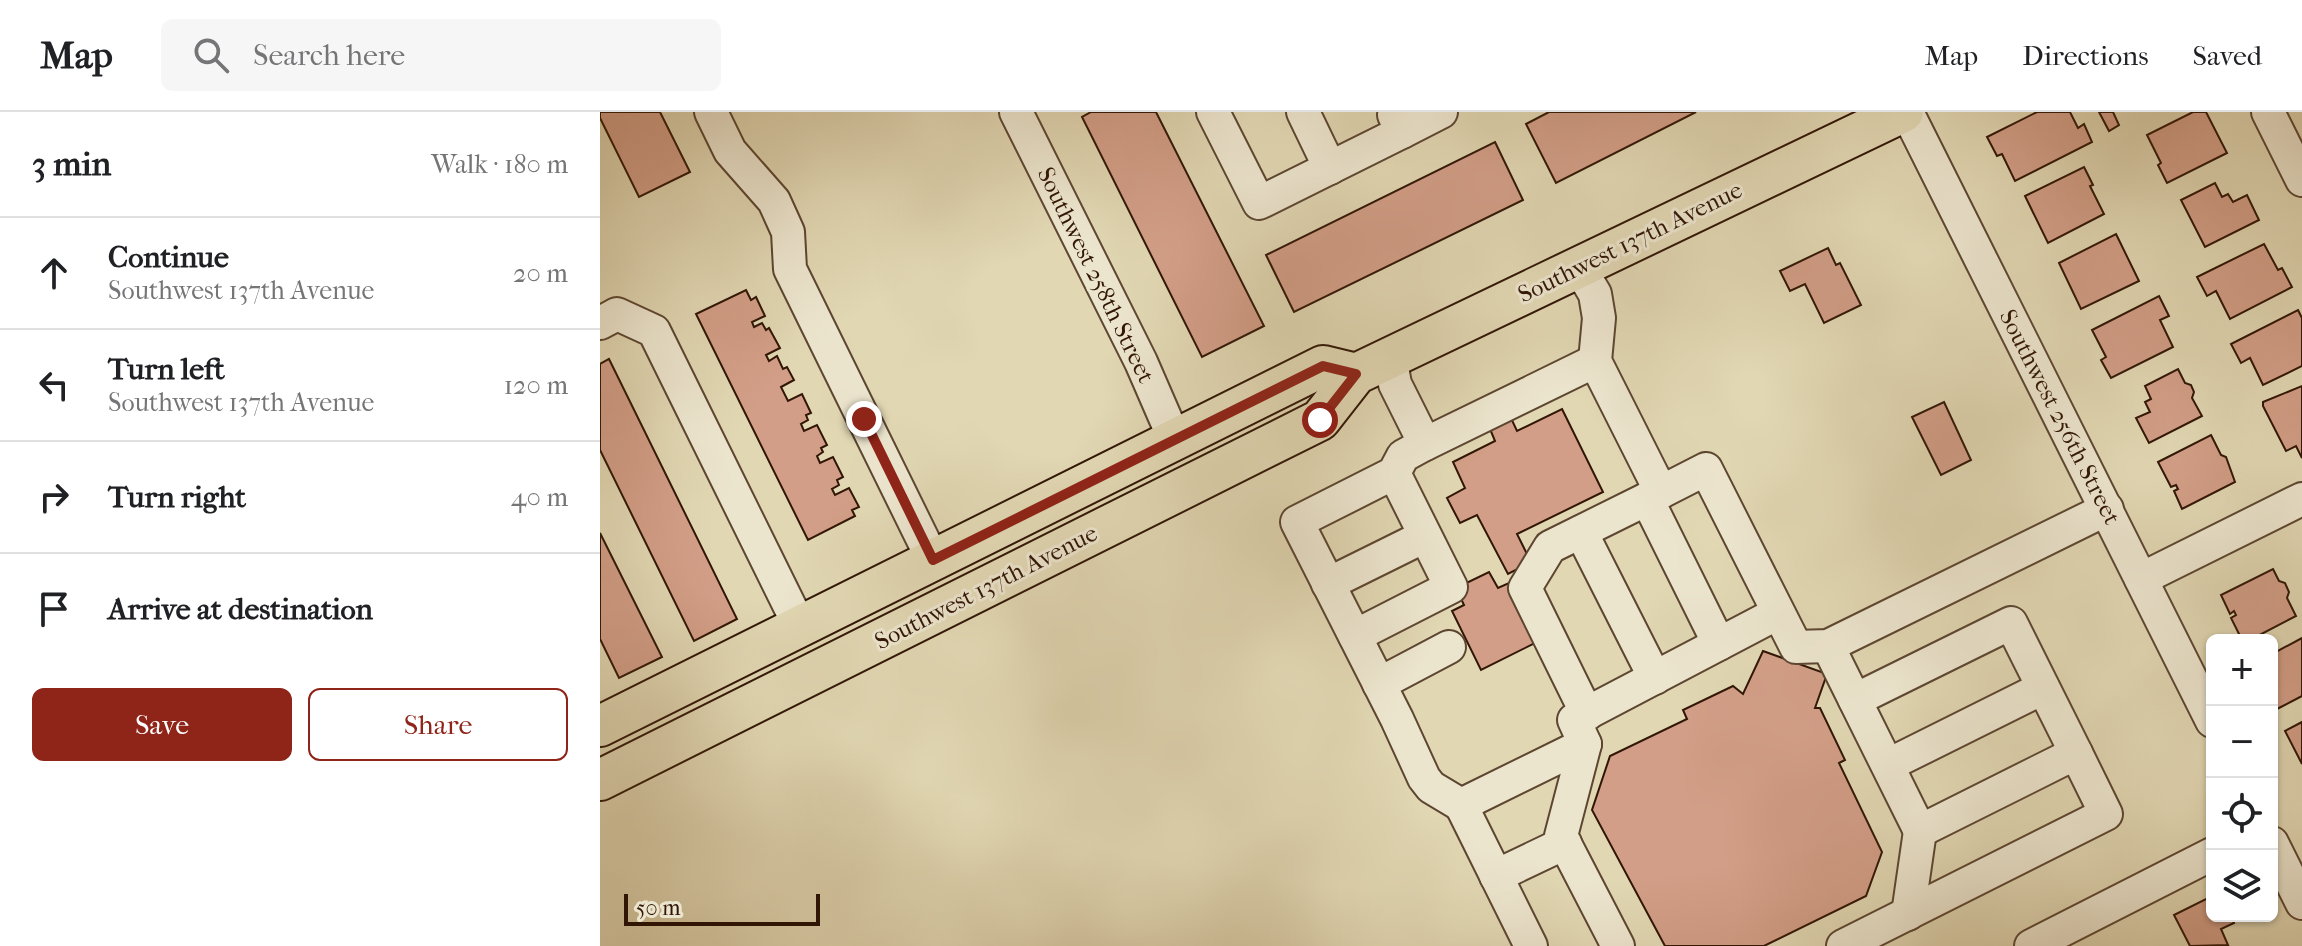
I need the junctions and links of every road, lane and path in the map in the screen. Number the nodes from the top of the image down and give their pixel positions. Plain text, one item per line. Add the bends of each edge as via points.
1 (711, 112) edge
2 (1016, 112) edge
3 (1213, 112) edge
4 (1303, 112) edge
5 (1441, 112) edge
6 (1905, 112) edge
7 (2268, 112) edge
8 (1398, 122) edge
9 (1330, 168) junction
10 (2302, 180) edge
11 (1579, 267) junction
12 (600, 323) edge
13 (1595, 361) junction
14 (1373, 365) junction
15 (1174, 438) junction
16 (1425, 444) junction
17 (1394, 473) junction
18 (1654, 495) junction
19 (2302, 499) edge
20 (2107, 509) junction
21 (1581, 532) junction
22 (1425, 536) junction
23 (933, 560) junction
24 (2141, 579) junction
25 (1328, 584) junction
26 (1778, 613) junction
27 (800, 627) junction
28 (1355, 636) junction
29 (1719, 644) junction
30 (1828, 646) junction
31 (1449, 647) dead end
32 (1655, 678) junction
33 (1379, 684) junction
34 (2043, 688) junction
35 (1855, 700) junction
36 (2206, 709) edge
37 (600, 726) edge
38 (1586, 729) junction
39 (2076, 753) junction
40 (1888, 765) junction
41 (600, 780) edge
42 (1461, 805) junction
43 (1920, 831) junction
44 (1565, 843) junction
45 (2276, 850) edge
46 (2206, 857) edge
47 (1496, 876) junction
48 (2302, 903) edge
49 (1908, 914) junction
50 (1606, 942) edge
51 (1531, 946) edge
52 (1843, 946) edge
53 (2031, 946) edge

1 - 23 street via 730,151 774,201 788,232 790,269
2 - 15 street, Southwest 258th Street
3 - 9 street via 1259,203
4 - 9 street
5 - 8 street
6 - 11 main road, Southwest 137th Avenue
6 - 20 street, Southwest 256th Street
7 - 10 street
8 - 9 street
11 - 13 street via 1597,305
11 - 14 main road, Southwest 137th Avenue
12 - 27 street via 617,314 654,331
13 - 16 street
13 - 18 street
14 - 15 main road, Southwest 137th Avenue via 1323,366
14 - 16 street via 1395,384
14 - 41 main road, Southwest 137th Avenue via 1320,420
15 - 23 main road, Southwest 137th Avenue
16 - 17 street via 1403,456
17 - 22 street
17 - 25 street via 1297,522
18 - 21 street
18 - 26 street via 1706,469
18 - 29 street
19 - 24 street
20 - 24 street, Southwest 256th Street
20 - 30 street
21 - 32 street
21 - 38 street via 1550,547 1525,588
22 - 25 street
22 - 28 street via 1451,587
23 - 27 main road, Southwest 137th Avenue
24 - 36 street, Southwest 256th Street
25 - 28 street
26 - 29 street
26 - 30 street via 1796,647
27 - 37 main road, Southwest 137th Avenue
28 - 33 street
29 - 32 street
30 - 35 street
31 - 33 street
32 - 38 street
33 - 42 street via 1424,778
34 - 35 street via 2011,623
34 - 39 street
34 - 40 street
35 - 40 street
38 - 42 street
38 - 44 street via 1561,836
39 - 43 street
39 - 49 street via 2106,814
40 - 43 street
42 - 47 street
43 - 49 street
44 - 47 street
44 - 50 street
45 - 48 street
46 - 53 street
47 - 51 street
49 - 52 street

